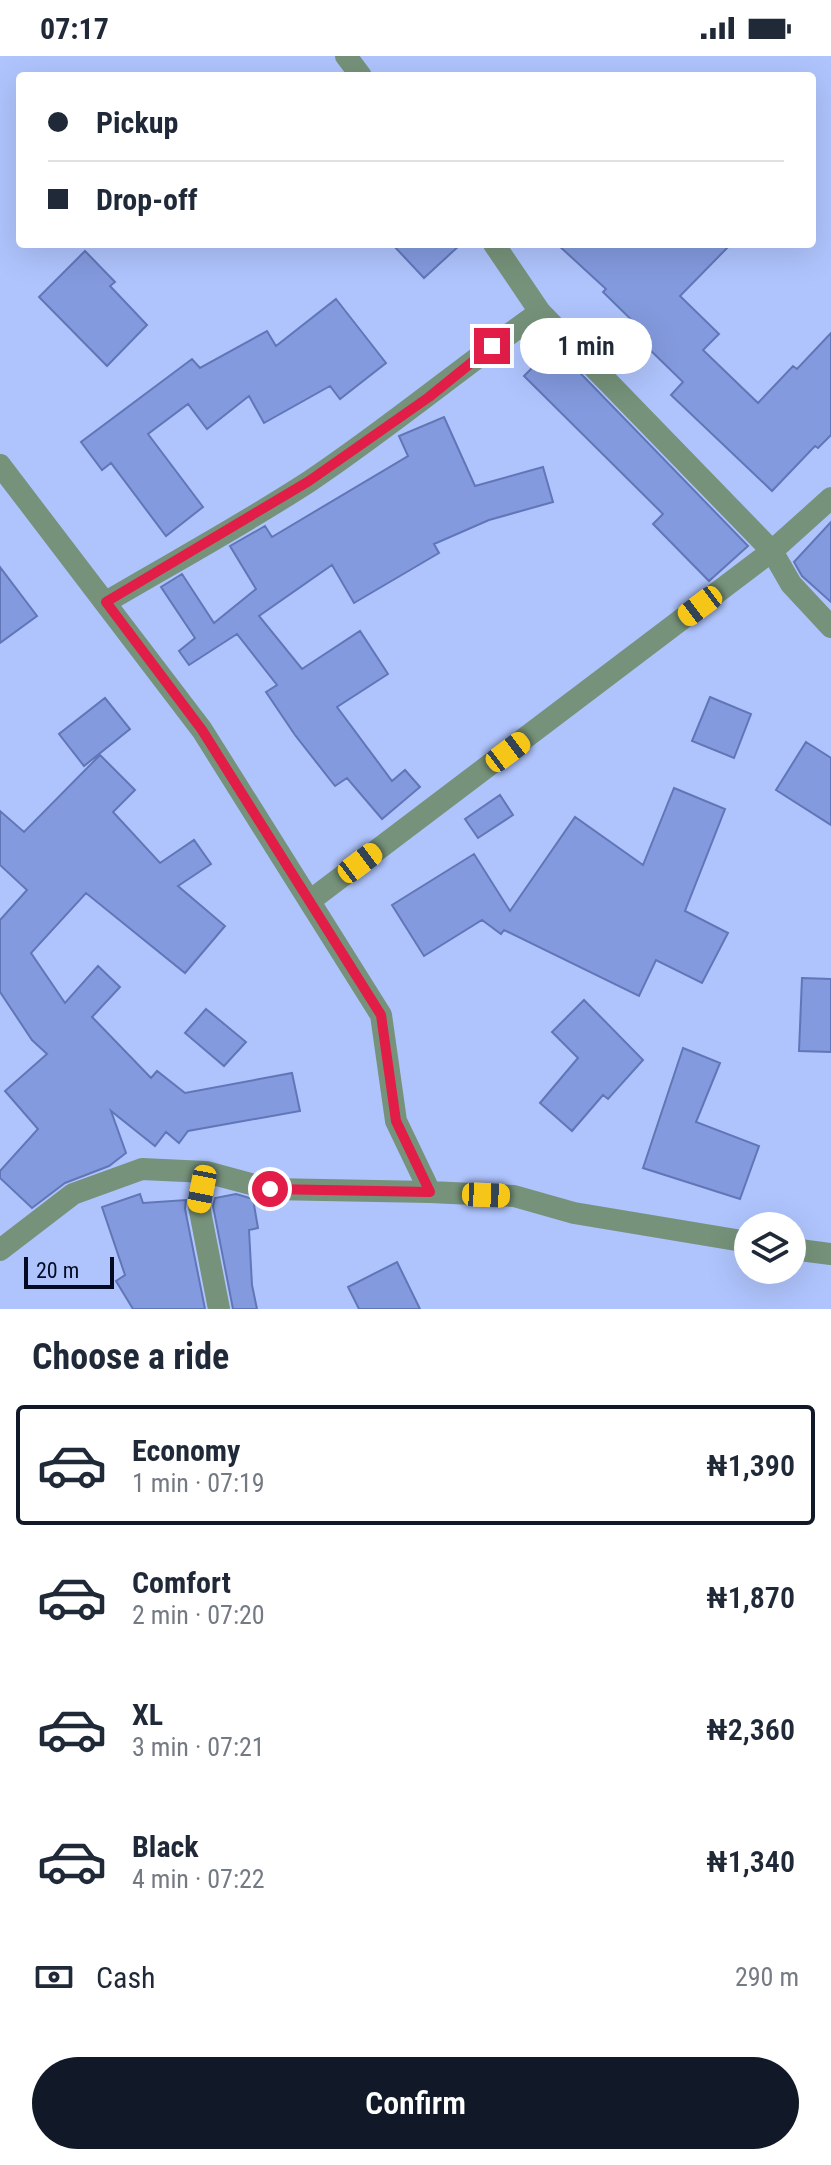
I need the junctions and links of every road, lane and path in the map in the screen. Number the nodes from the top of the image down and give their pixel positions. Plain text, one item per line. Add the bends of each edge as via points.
1 (497, 248) edge
2 (540, 312) junction
3 (0, 465) edge
4 (831, 498) edge
5 (772, 551) junction
6 (106, 602) junction
7 (831, 627) edge
8 (311, 900) junction
9 (206, 1172) junction
10 (430, 1192) junction
11 (734, 1240) edge
12 (0, 1250) edge
13 (806, 1251) edge
14 (831, 1254) edge
15 (219, 1309) edge

1 - 2 street
2 - 5 street
2 - 6 street via 309,481
3 - 6 street
4 - 5 street
5 - 7 street via 791,584
5 - 8 street
6 - 8 street via 202,730
8 - 10 street via 381,1015 396,1121
9 - 10 street via 270,1189
9 - 12 street via 142,1169 73,1194
9 - 15 street via 199,1206
10 - 11 street via 514,1196 574,1213
13 - 14 street

